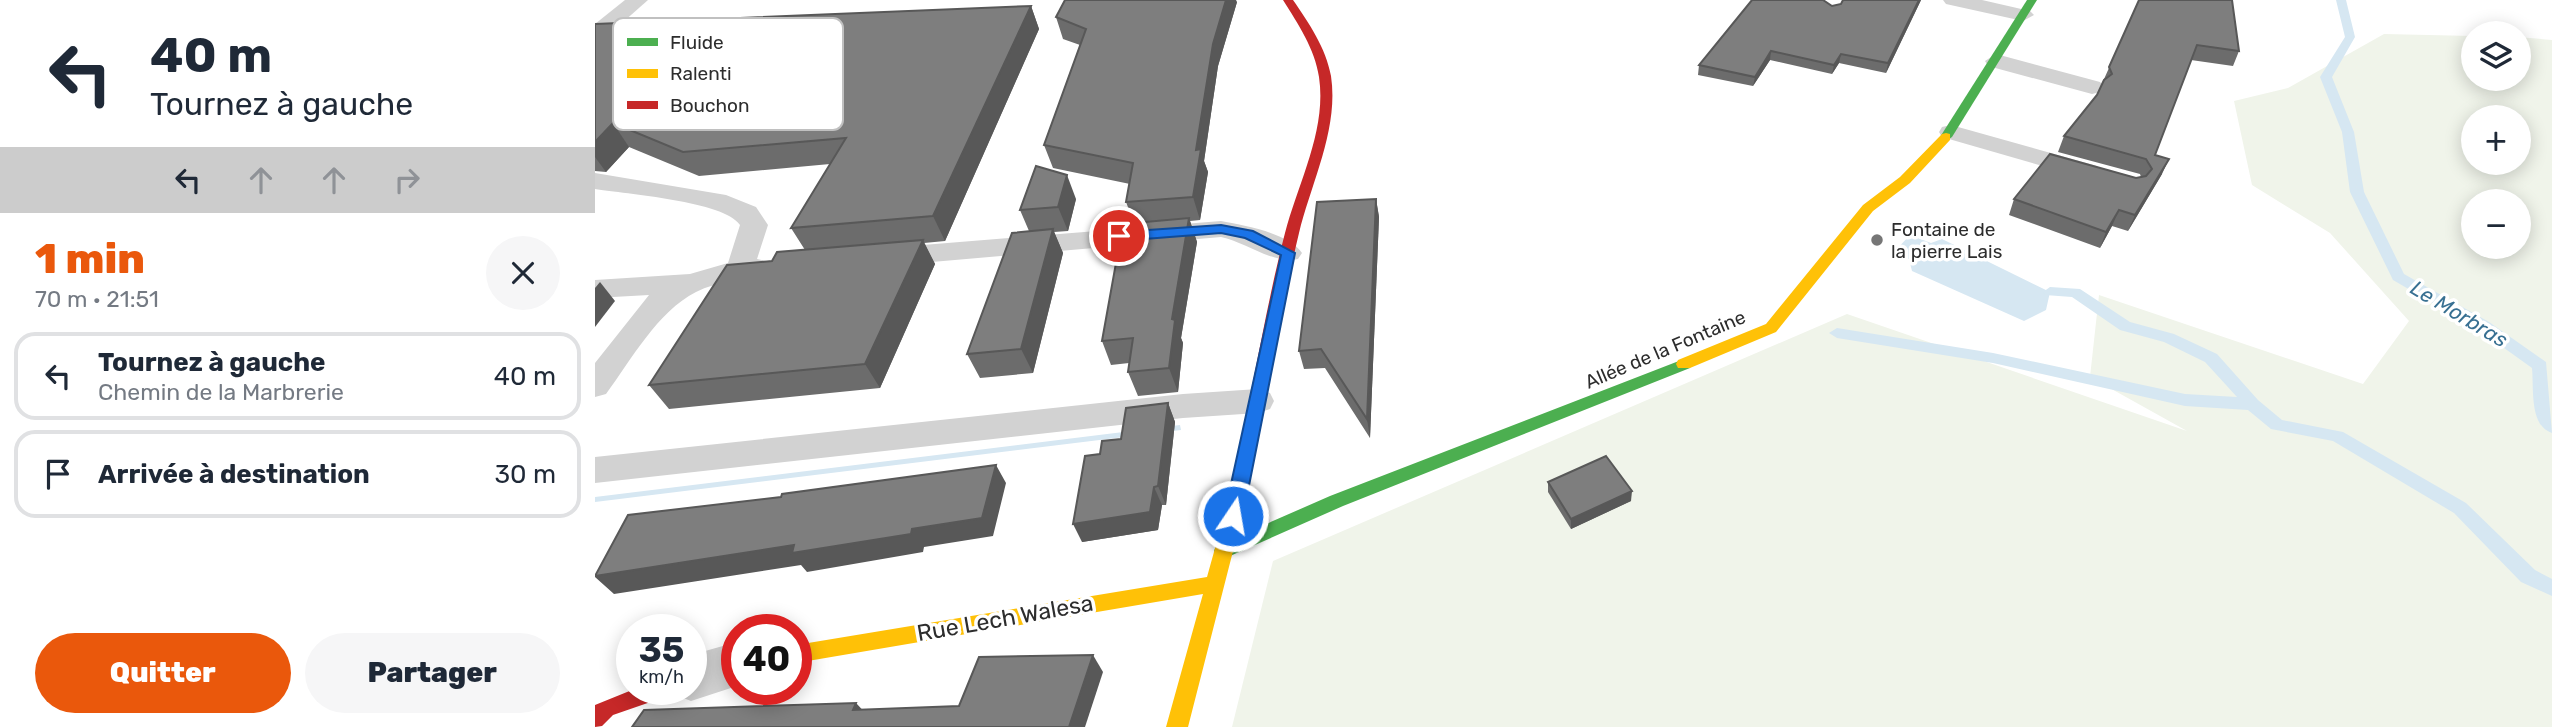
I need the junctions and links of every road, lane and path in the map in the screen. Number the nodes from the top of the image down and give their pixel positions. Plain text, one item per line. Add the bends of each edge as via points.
1 (638, 0) edge
2 (1288, 0) edge
3 (1953, 0) edge
4 (2028, 7) edge
5 (616, 18) edge
6 (613, 20) edge
7 (597, 33) edge
8 (1996, 61) junction
9 (2092, 87) dead end
10 (1951, 132) junction
11 (2117, 179) edge
12 (595, 181) edge
13 (1288, 253) junction
14 (862, 259) edge
15 (794, 265) edge
16 (740, 270) junction
17 (691, 283) junction
18 (595, 289) edge
19 (595, 386) edge
20 (1258, 401) junction
21 (595, 470) edge
22 (1223, 551) junction
23 (1214, 583) junction
24 (812, 651) edge
25 (616, 704) edge
26 (595, 719) edge
27 (1177, 727) edge

1 - 5 lane
2 - 13 street via 1318,53 1326,84 1326,114
3 - 4 lane
4 - 8 street, Allée de la Fontaine
6 - 7 lane
8 - 9 lane
8 - 10 street, Allée de la Fontaine
10 - 11 lane
10 - 22 street, Allée de la Fontaine via 1905,180 1868,208 1771,328 1582,407 1302,514
12 - 16 lane via 717,201 746,213 754,225
13 - 14 lane via 1248,234 1221,229
13 - 20 street
15 - 16 lane
16 - 17 lane
17 - 18 lane
17 - 19 lane via 659,302
20 - 21 lane
20 - 22 street
22 - 23 street
23 - 24 street, Rue Lech Walesa
23 - 27 street
25 - 26 street

